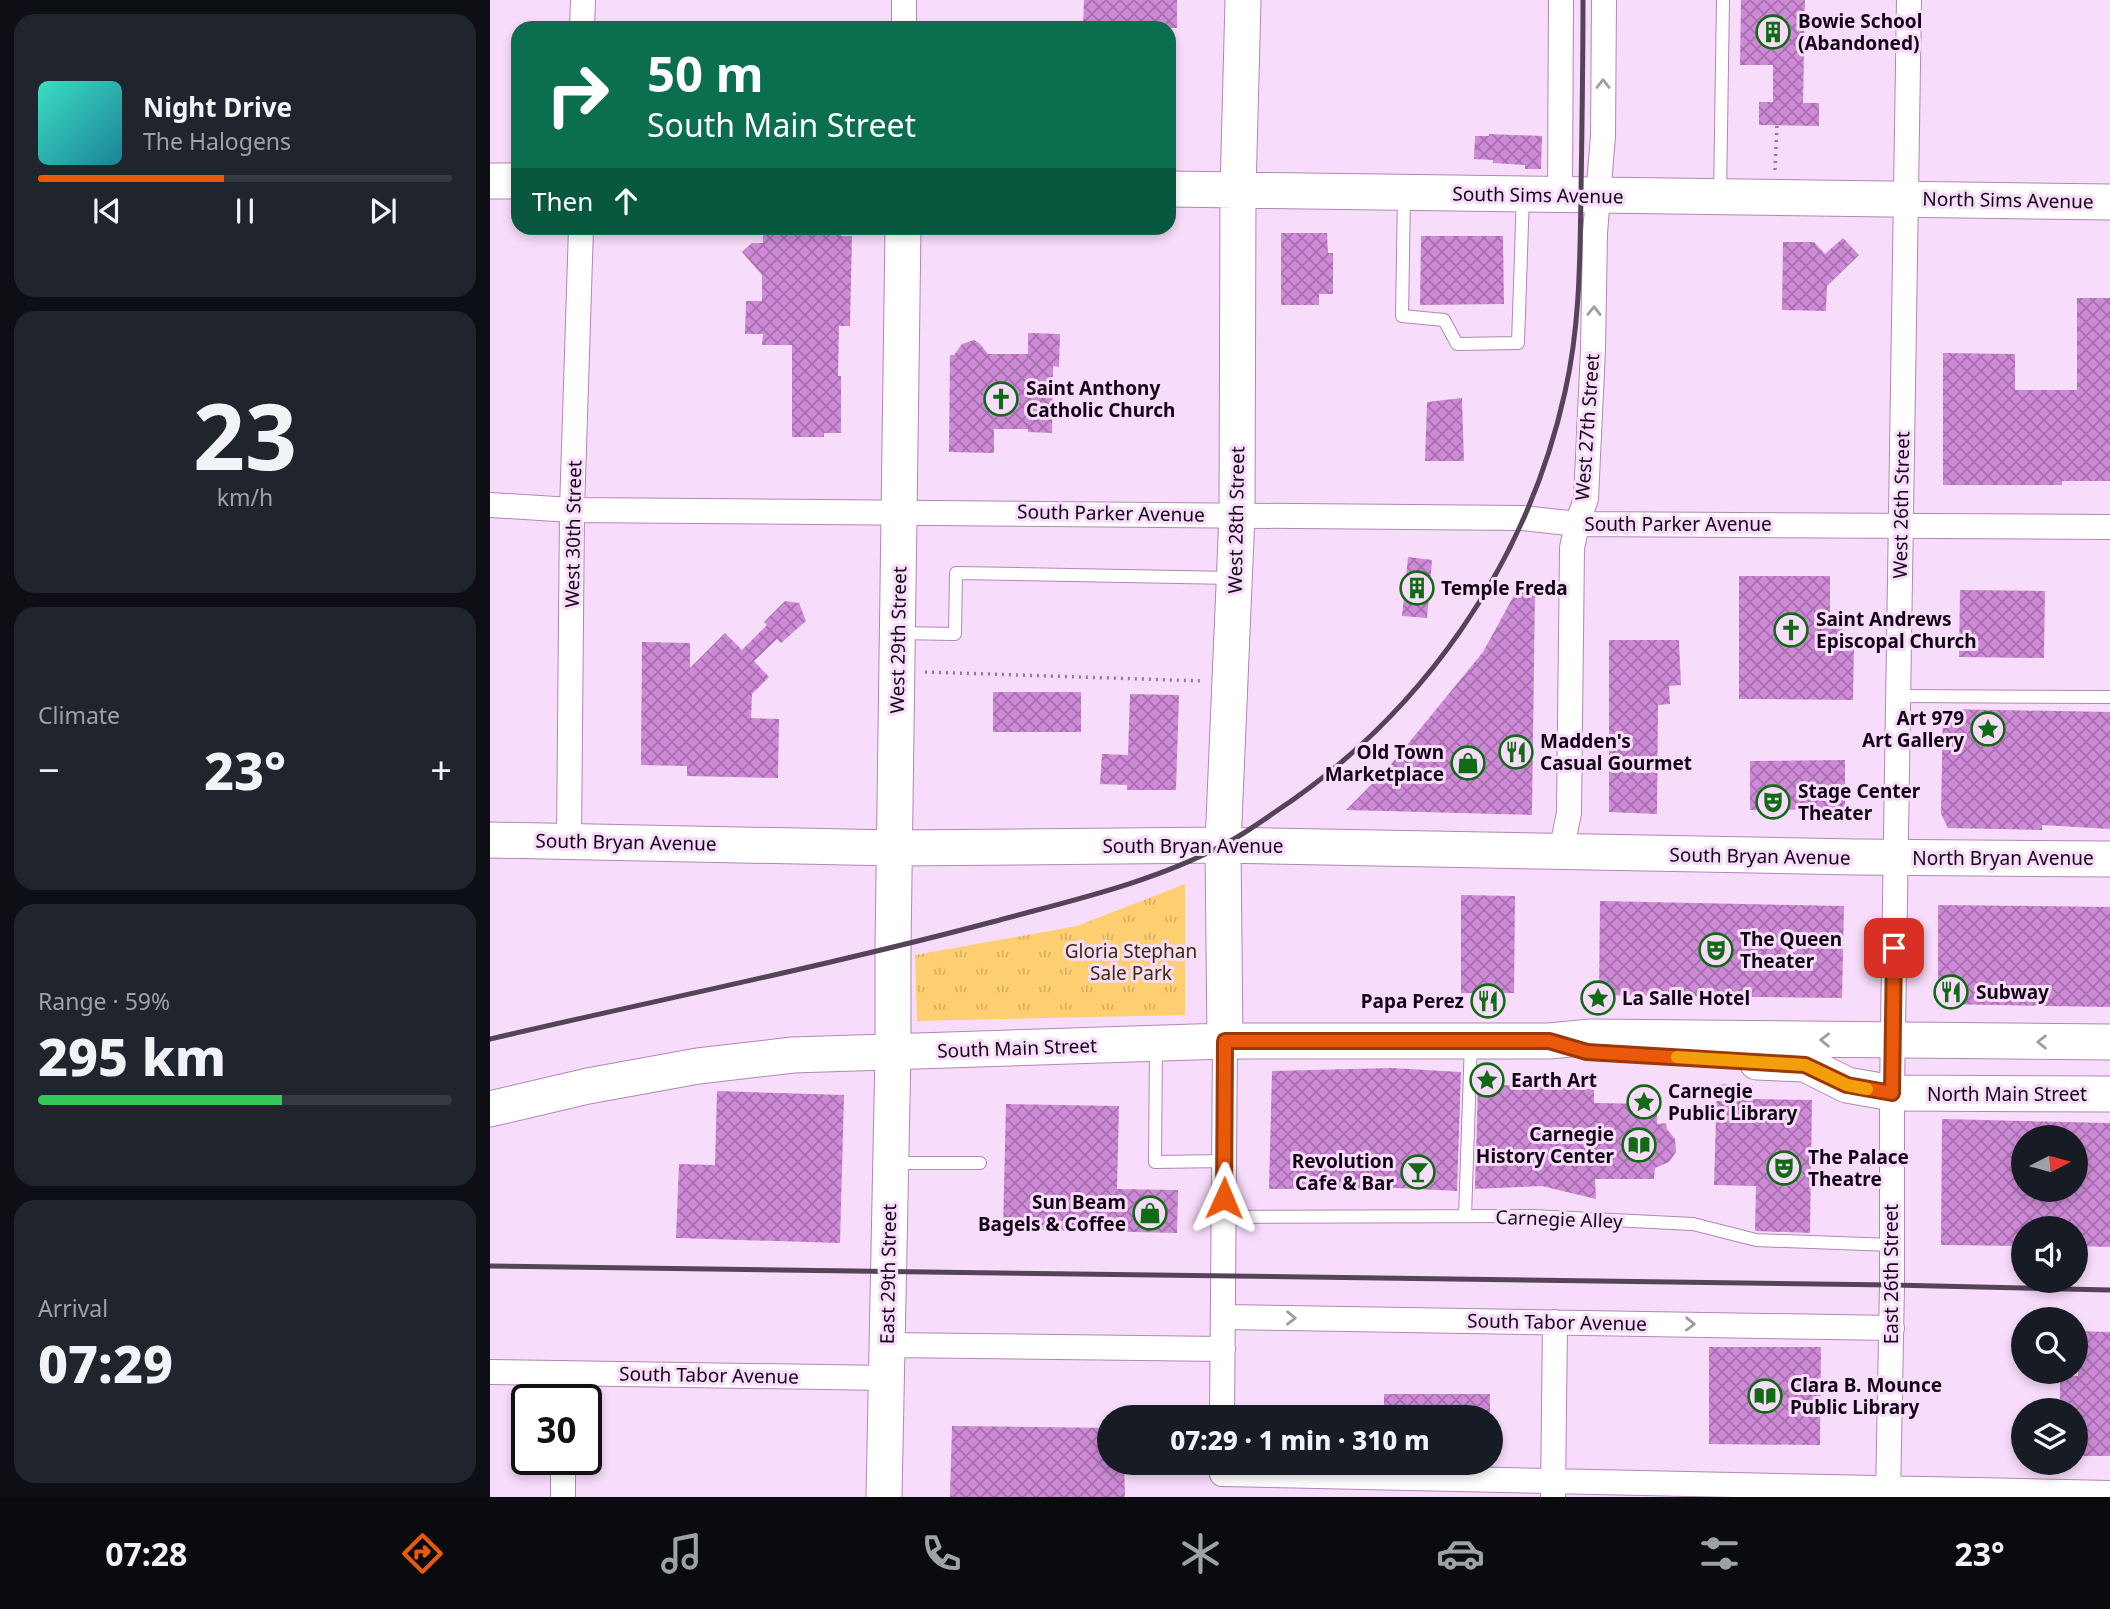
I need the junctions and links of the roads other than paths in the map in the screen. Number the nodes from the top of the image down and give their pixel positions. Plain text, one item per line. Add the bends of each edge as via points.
1 (583, 0) edge
2 (904, 0) edge
3 (1242, 0) edge
4 (1561, 0) edge
5 (1604, 0) edge
6 (1723, 0) edge
7 (1909, 0) edge
8 (582, 21) edge
9 (904, 21) edge
10 (490, 181) edge
11 (511, 181) edge
12 (1176, 189) edge
13 (1238, 191) junction
14 (1404, 193) junction
15 (1523, 194) junction
16 (1560, 195) junction
17 (1597, 196) junction
18 (1720, 197) junction
19 (1907, 199) junction
20 (2110, 202) edge
21 (581, 235) edge
22 (903, 235) edge
23 (490, 505) edge
24 (572, 510) junction
25 (899, 511) junction
26 (1237, 515) junction
27 (1577, 524) junction
28 (1900, 525) junction
29 (2110, 527) edge
30 (1234, 578) junction
31 (898, 634) junction
32 (1898, 696) junction
33 (2110, 697) edge
34 (490, 840) edge
35 (569, 841) junction
36 (1223, 845) junction
37 (896, 848) junction
38 (1560, 852) junction
39 (1896, 858) junction
40 (2110, 859) edge
41 (1225, 1041) junction
42 (1471, 1041) junction
43 (1549, 1041) junction
44 (1893, 1041) junction
45 (2110, 1042) edge
46 (1156, 1043) junction
47 (894, 1052) junction
48 (1892, 1093) junction
49 (2110, 1094) edge
50 (490, 1109) edge
51 (1224, 1161) junction
52 (891, 1163) junction
53 (980, 1163) dead end
54 (1465, 1216) junction
55 (1224, 1217) junction
56 (1892, 1245) junction
57 (1223, 1317) junction
58 (1555, 1322) junction
59 (1892, 1328) junction
60 (1223, 1349) junction
61 (886, 1361) junction
62 (490, 1372) edge
63 (565, 1373) junction
64 (565, 1384) edge
65 (1222, 1405) edge
66 (563, 1475) edge
67 (1222, 1478) edge
68 (1554, 1489) edge
69 (1818, 1492) edge
70 (1888, 1493) edge
71 (2110, 1493) edge
72 (563, 1497) edge
73 (884, 1497) edge

1 - 8 street
2 - 9 street
3 - 13 street, West 28th Street
4 - 16 street
17 -> 5 street, West 27th Street via 1603,136
6 - 18 lane
7 - 19 street, West 26th Street
10 - 11 street
12 - 13 street, South Sims Avenue
13 - 14 street, South Sims Avenue
13 - 26 street, West 28th Street
14 - 15 street, South Sims Avenue
14 - 15 lane via 1402,316 1444,320 1457,344 1518,343
15 - 16 street, South Sims Avenue
16 - 17 street, South Sims Avenue
17 - 18 street, South Sims Avenue
27 -> 17 street, West 27th Street via 1586,499
18 - 19 street, South Sims Avenue
19 - 20 street, North Sims Avenue
19 - 28 street, West 26th Street
21 - 24 street, West 30th Street
22 - 25 street, West 29th Street
23 - 24 street, South Parker Avenue
24 - 25 street, South Parker Avenue
24 - 35 street, West 30th Street
25 - 26 street, South Parker Avenue
25 - 31 street, West 29th Street
26 - 27 street, South Parker Avenue via 1523,518
26 - 30 street, West 28th Street
27 - 28 street, South Parker Avenue
27 - 38 street, West 27th Street via 1572,548 1569,813
28 - 29 street, South Parker Avenue
28 - 32 street, West 26th Street
30 - 31 lane via 956,573 955,634
30 - 36 street, West 28th Street
31 - 37 street, West 29th Street
32 - 33 lane
32 - 39 street, West 26th Street
34 - 35 street, South Bryan Avenue
35 - 37 street, South Bryan Avenue
36 - 37 street, South Bryan Avenue
36 - 38 street, South Bryan Avenue
36 - 41 street, West 28th Street
37 - 47 street, West 29th Street
38 - 39 street, South Bryan Avenue
39 - 40 street, North Bryan Avenue
39 - 44 street, West 26th Street
41 - 42 street, South Main Street
41 - 46 street, South Main Street
41 - 51 street
42 - 43 street, South Main Street
42 - 54 lane
44 -> 43 street via 1591,1037
43 - 48 street, North Main Street via 1587,1052 1805,1065 1847,1085
45 -> 44 street
44 - 48 street, West 26th Street
46 - 47 street, South Main Street
46 - 51 lane via 1155,1162
47 - 50 street, South Main Street via 793,1055 698,1066
47 - 52 street, East 29th Street
48 - 49 street, North Main Street
48 - 56 street, East 26th Street
51 - 55 street
52 - 53 lane
52 - 61 street, East 29th Street
54 - 55 lane, Carnegie Alley
54 - 56 lane, Carnegie Alley via 1693,1224 1756,1240
55 - 57 street
56 - 59 street, East 26th Street
57 -> 58 street, South Tabor Avenue
57 - 60 street
58 -> 59 street, South Tabor Avenue
58 - 68 street
59 - 70 street, East 26th Street
60 - 61 street, South Tabor Avenue
60 - 65 street
61 - 63 street, South Tabor Avenue
61 - 73 street, East 29th Street
62 - 63 street, South Tabor Avenue
63 - 64 street
66 - 72 street
67 - 68 street
68 - 69 street
69 - 70 street
70 - 71 street

